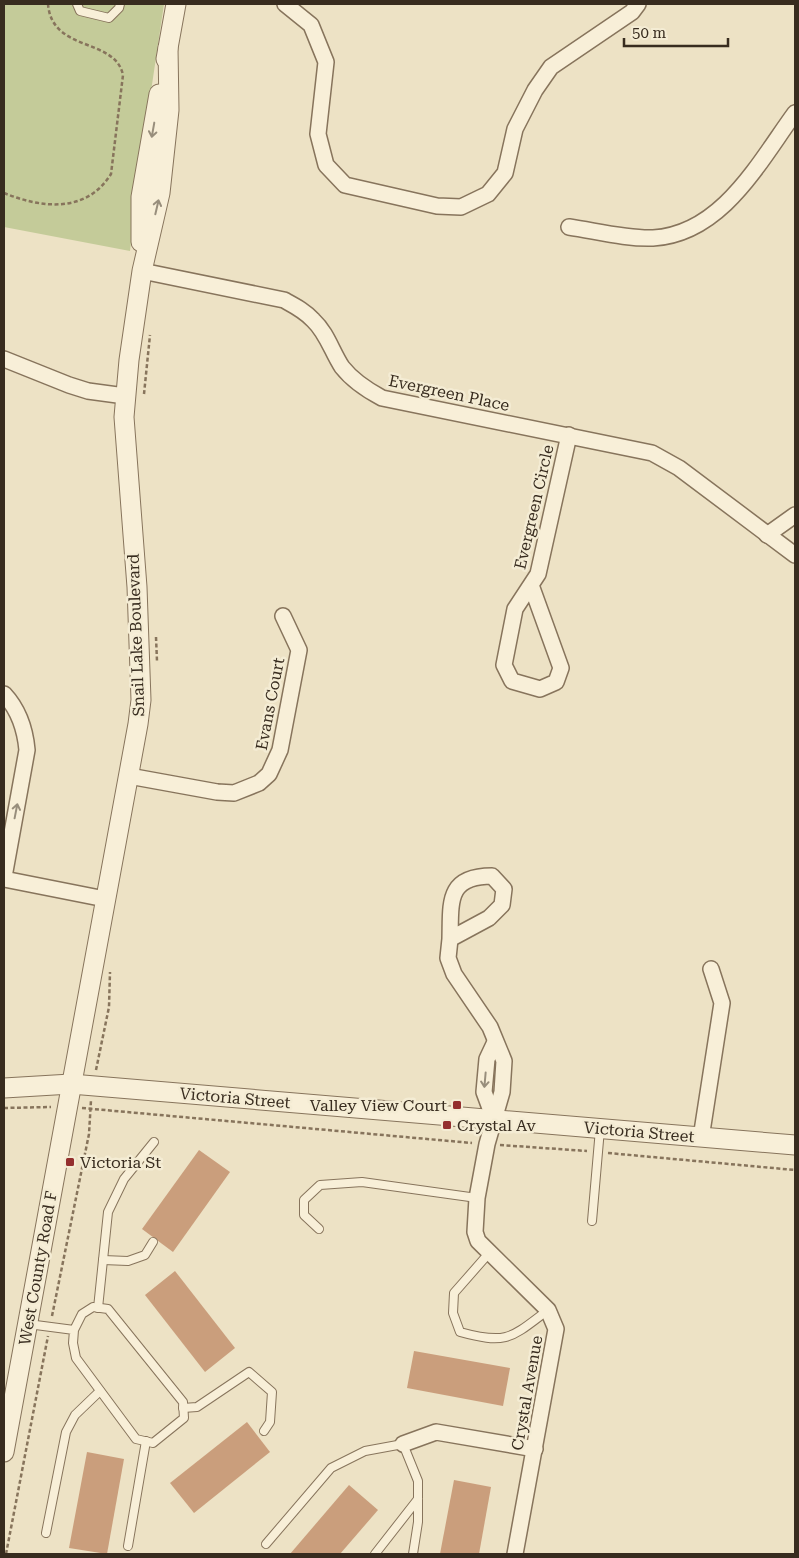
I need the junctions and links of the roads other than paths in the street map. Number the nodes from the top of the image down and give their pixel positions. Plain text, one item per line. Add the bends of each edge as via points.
1 (77, 4) edge
2 (120, 4) edge
3 (176, 4) edge
4 (285, 4) edge
5 (638, 4) edge
6 (795, 113) edge
7 (569, 227) dead end
8 (142, 271) junction
9 (4, 360) edge
10 (126, 396) junction
11 (569, 435) junction
12 (795, 515) edge
13 (767, 535) junction
14 (795, 555) edge
15 (531, 585) junction
16 (283, 616) dead end
17 (4, 694) edge
18 (129, 776) junction
19 (4, 878) edge
20 (105, 899) junction
21 (450, 939) dead end
22 (711, 969) dead end
23 (71, 1084) junction
24 (4, 1088) edge
25 (494, 1119) junction
26 (600, 1129) junction
27 (701, 1138) junction
28 (154, 1142) dead end
29 (795, 1146) edge
30 (477, 1198) junction
31 (592, 1221) dead end
32 (318, 1229) dead end
33 (153, 1242) dead end
34 (490, 1252) junction
35 (103, 1260) junction
36 (98, 1308) junction
37 (548, 1310) junction
38 (28, 1324) junction
39 (74, 1330) junction
40 (100, 1391) junction
41 (183, 1408) junction
42 (264, 1431) dead end
43 (146, 1441) junction
44 (403, 1444) junction
45 (535, 1449) junction
46 (4, 1452) edge
47 (418, 1499) junction
48 (46, 1533) dead end
49 (266, 1544) dead end
50 (128, 1546) dead end
51 (375, 1554) edge
52 (413, 1554) edge
53 (515, 1554) edge

1 - 2 lane via 80,11 109,18
3 - 8 street, Snail Lake Boulevard via 168,48 169,110 160,193
4 - 5 street via 311,25 326,62 318,134 326,165 345,185 437,206 461,207 488,194 505,172 515,129 535,90 552,67 632,12
6 - 7 street via 724,205 689,230 652,238
8 - 10 street, Snail Lake Boulevard
8 - 11 street, Evergreen Place via 284,300 314,320 353,379 382,398
9 - 10 street via 88,391
10 - 18 street, Snail Lake Boulevard via 124,435 137,587 141,700
11 - 13 street, Evergreen Place via 634,448 669,461
11 - 15 street, Evergreen Circle via 538,574
12 - 13 street
13 - 14 street, Evergreen Place
15 - 15 street, Evergreen Circle via 515,609 504,664 512,682 540,689 556,682 561,668
16 - 18 street, Evans Court via 299,650 280,750 268,774 259,783 234,793
19 -> 17 street via 27,750 21,720
18 - 20 street, Snail Lake Boulevard
19 - 20 street
20 - 23 street, Snail Lake Boulevard
21 - 25 street via 448,958 454,974 490,1027 504,1061 502,1092
22 - 27 street via 722,1003
23 - 24 street, Victoria Street
23 - 25 street, Victoria Street
23 - 38 street, West County Road F
25 - 26 street, Victoria Street
25 - 30 street, Crystal Avenue
26 - 27 street, Victoria Street
26 - 31 lane
27 - 29 street, Victoria Street
28 - 35 lane via 124,1179 108,1212
30 - 32 lane via 362,1182 320,1185 304,1200 304,1215
30 - 34 street, Crystal Avenue via 476,1237
33 - 35 lane via 145,1255 128,1261
34 - 37 street, Crystal Avenue
34 - 37 lane via 454,1293 453,1313 460,1332 486,1339 514,1336
35 - 36 lane
36 - 39 lane via 93,1307 82,1314
36 - 41 lane via 108,1309 183,1402
37 - 45 street, Crystal Avenue via 556,1329
38 - 39 lane
38 - 46 street, West County Road F
39 - 40 lane via 76,1358
40 - 43 lane via 136,1439
40 - 48 lane via 75,1415 66,1432
41 - 42 lane via 197,1407 249,1372 272,1392 270,1422
41 - 43 lane via 184,1418 153,1442
43 - 50 lane
44 - 45 street via 436,1432
44 - 47 lane via 418,1481
44 - 49 lane via 364,1451 331,1468
45 - 53 street, Crystal Avenue
47 - 51 lane
47 - 52 lane

